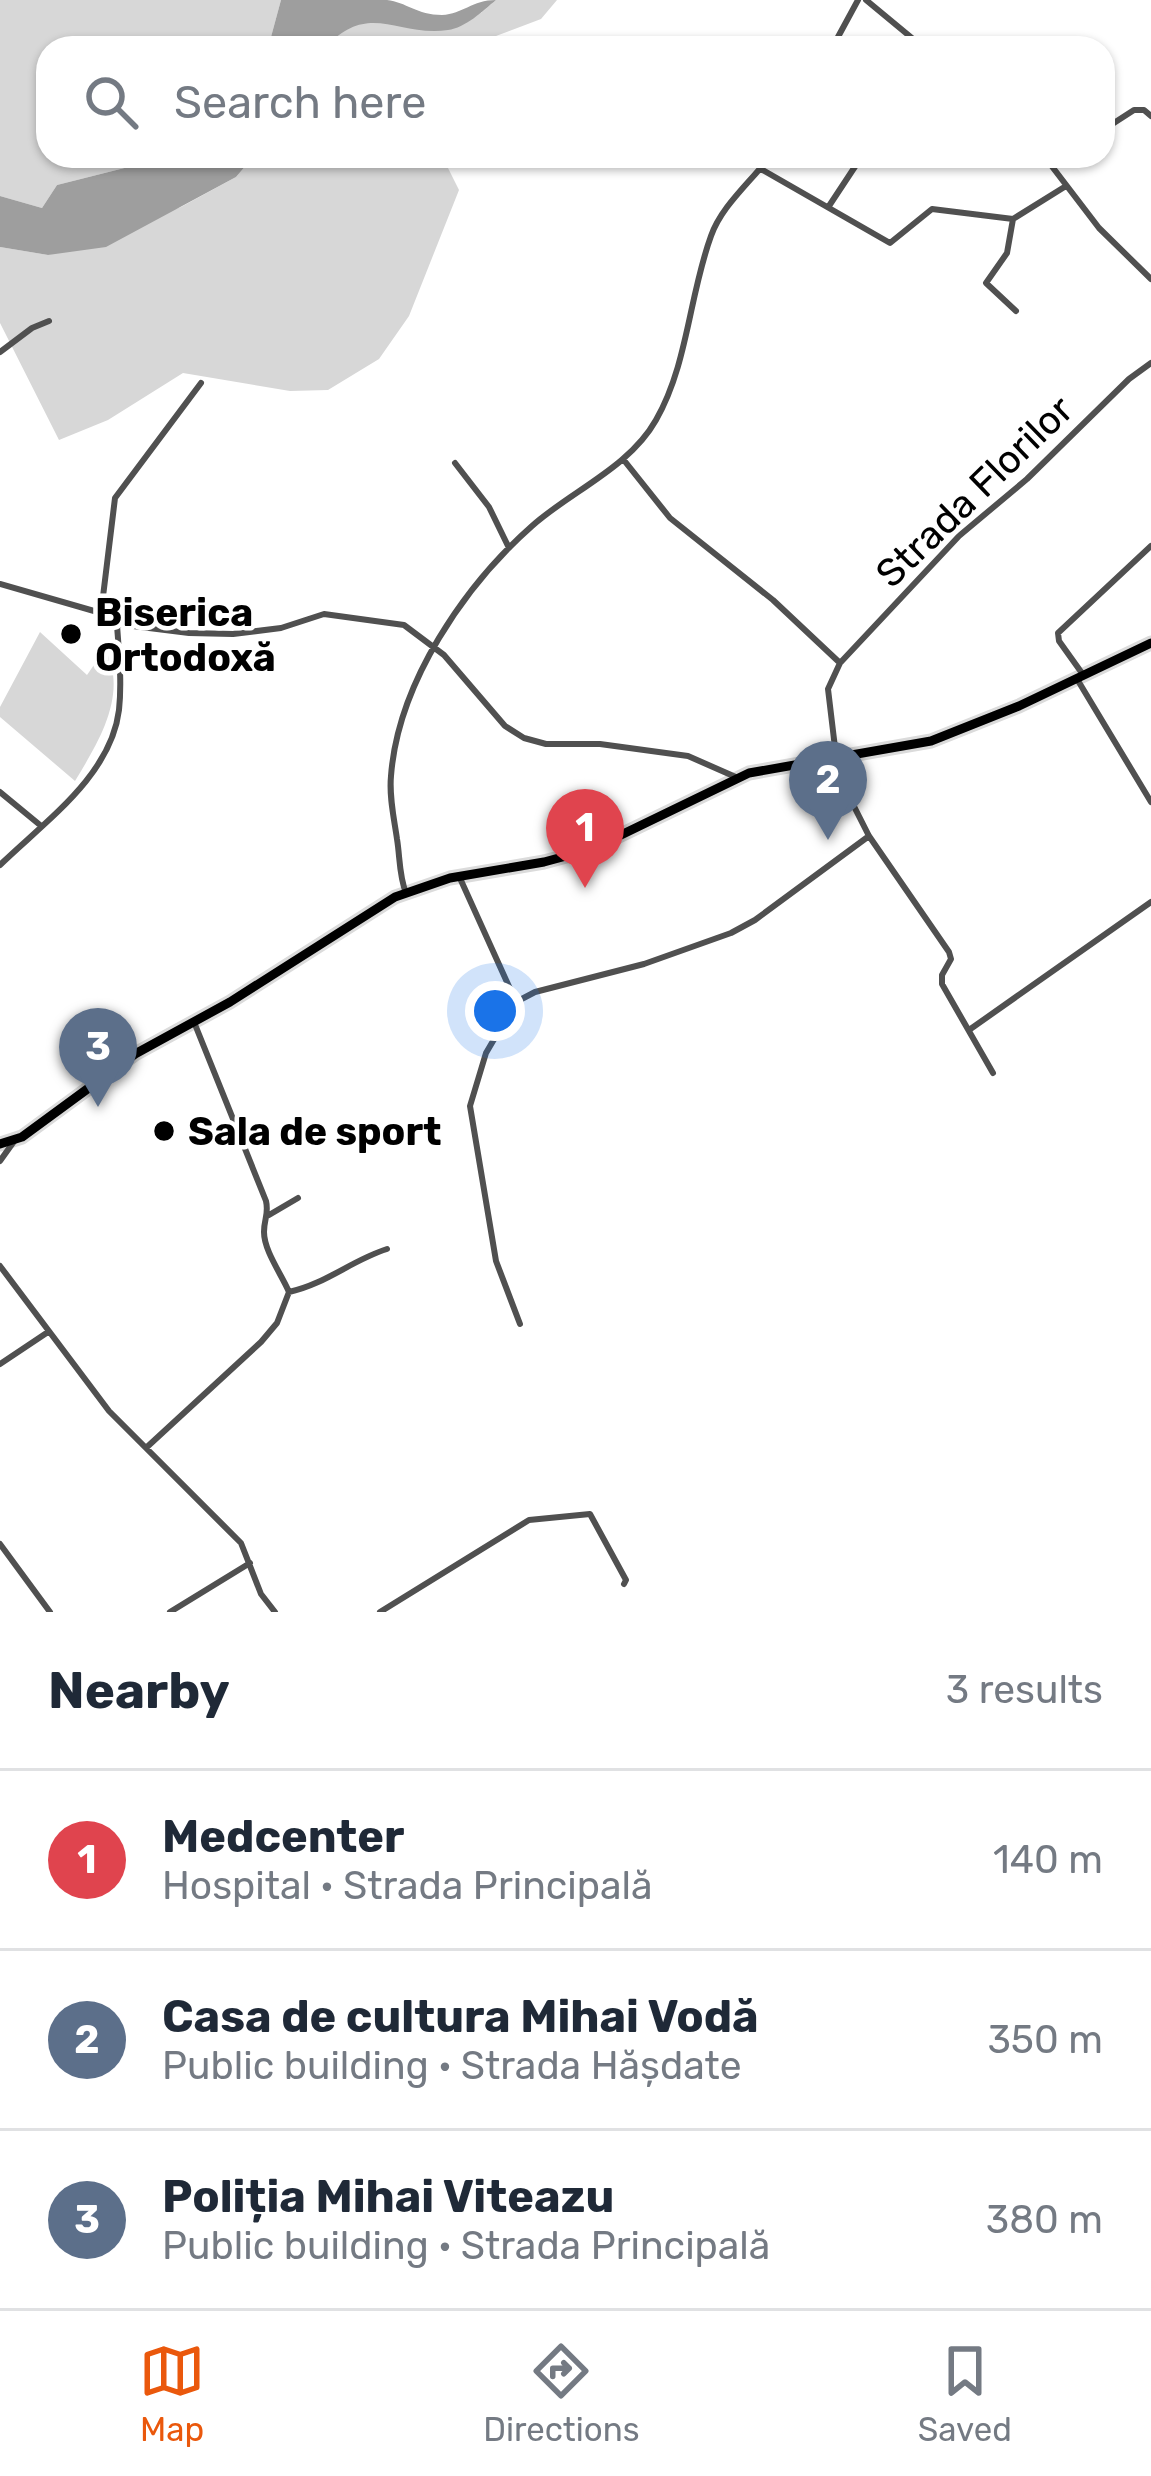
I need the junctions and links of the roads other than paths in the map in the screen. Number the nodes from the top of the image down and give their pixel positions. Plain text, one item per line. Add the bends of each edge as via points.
1 (862, 0) edge
2 (840, 36) edge
3 (908, 36) edge
4 (1151, 116) edge
5 (1115, 122) edge
6 (854, 168) edge
7 (1053, 168) edge
8 (760, 169) joint
9 (1066, 185) junction
10 (829, 206) junction
11 (1013, 219) junction
12 (1151, 279) edge
13 (1016, 311) dead end
14 (49, 321) dead end
15 (0, 352) edge
16 (1151, 363) edge
17 (201, 383) dead end
18 (622, 459) junction
19 (455, 463) dead end
20 (1151, 546) edge
21 (509, 548) junction
22 (0, 584) edge
23 (101, 613) junction
24 (116, 624) junction
25 (1151, 643) edge
26 (434, 646) junction
27 (840, 663) junction
28 (1080, 678) junction
29 (833, 757) junction
30 (738, 778) junction
31 (0, 791) edge
32 (1151, 802) edge
33 (40, 825) junction
34 (869, 836) junction
35 (0, 865) edge
36 (459, 876) junction
37 (406, 893) junction
38 (1151, 902) edge
39 (516, 1002) junction
40 (194, 1022) junction
41 (969, 1030) junction
42 (993, 1072) dead end
43 (15, 1140) junction
44 (0, 1144) edge
45 (0, 1161) edge
46 (298, 1198) dead end
47 (269, 1215) junction
48 (387, 1249) dead end
49 (0, 1266) edge
50 (290, 1292) junction
51 (520, 1324) dead end
52 (48, 1332) junction
53 (0, 1364) edge
54 (147, 1447) junction
55 (0, 1544) edge
56 (250, 1564) junction
57 (624, 1584) dead end
58 (50, 1612) edge
59 (170, 1612) edge
60 (275, 1612) edge
61 (380, 1612) edge

1 - 2 street
1 - 3 street
4 - 5 street via 1134,110
6 - 10 street
7 - 9 street
8 - 10 street
8 - 18 street via 716,225 666,399 649,433
9 - 11 street
9 - 12 street
10 - 11 street via 890,243 932,209
11 - 13 street via 1007,253 986,283
14 - 15 street
16 - 27 street, Strada Florilor via 959,536
17 - 23 street via 120,488
18 - 21 street
18 - 27 street via 670,518
19 - 21 street
20 - 28 street via 1058,633
21 - 26 street
22 - 23 street
23 - 24 street
24 - 26 street via 233,634 324,614 404,625
24 - 33 street via 115,729 86,781
25 - 28 main road
26 - 30 street via 524,738 688,756
26 - 37 street via 394,746 390,780
27 - 29 street via 828,689
28 - 29 main road via 931,741
28 - 32 street
29 - 30 main road
29 - 34 street
30 - 36 main road via 592,848
31 - 33 street
33 - 35 street
34 - 39 street via 731,933
34 - 41 street via 949,952 942,984
36 - 37 main road
36 - 39 street
37 - 40 main road
38 - 41 street
39 - 51 street via 486,1053 470,1106 496,1261
40 - 43 main road via 134,1054
40 - 47 street
41 - 42 street
43 - 44 main road
43 - 45 street
46 - 47 street
47 - 50 street via 266,1241
48 - 50 street
49 - 52 street
50 - 54 street via 261,1342
52 - 53 street
52 - 54 street
54 - 56 street via 230,1531
55 - 58 street
56 - 59 street
56 - 60 street
57 - 61 street via 590,1514 530,1520

